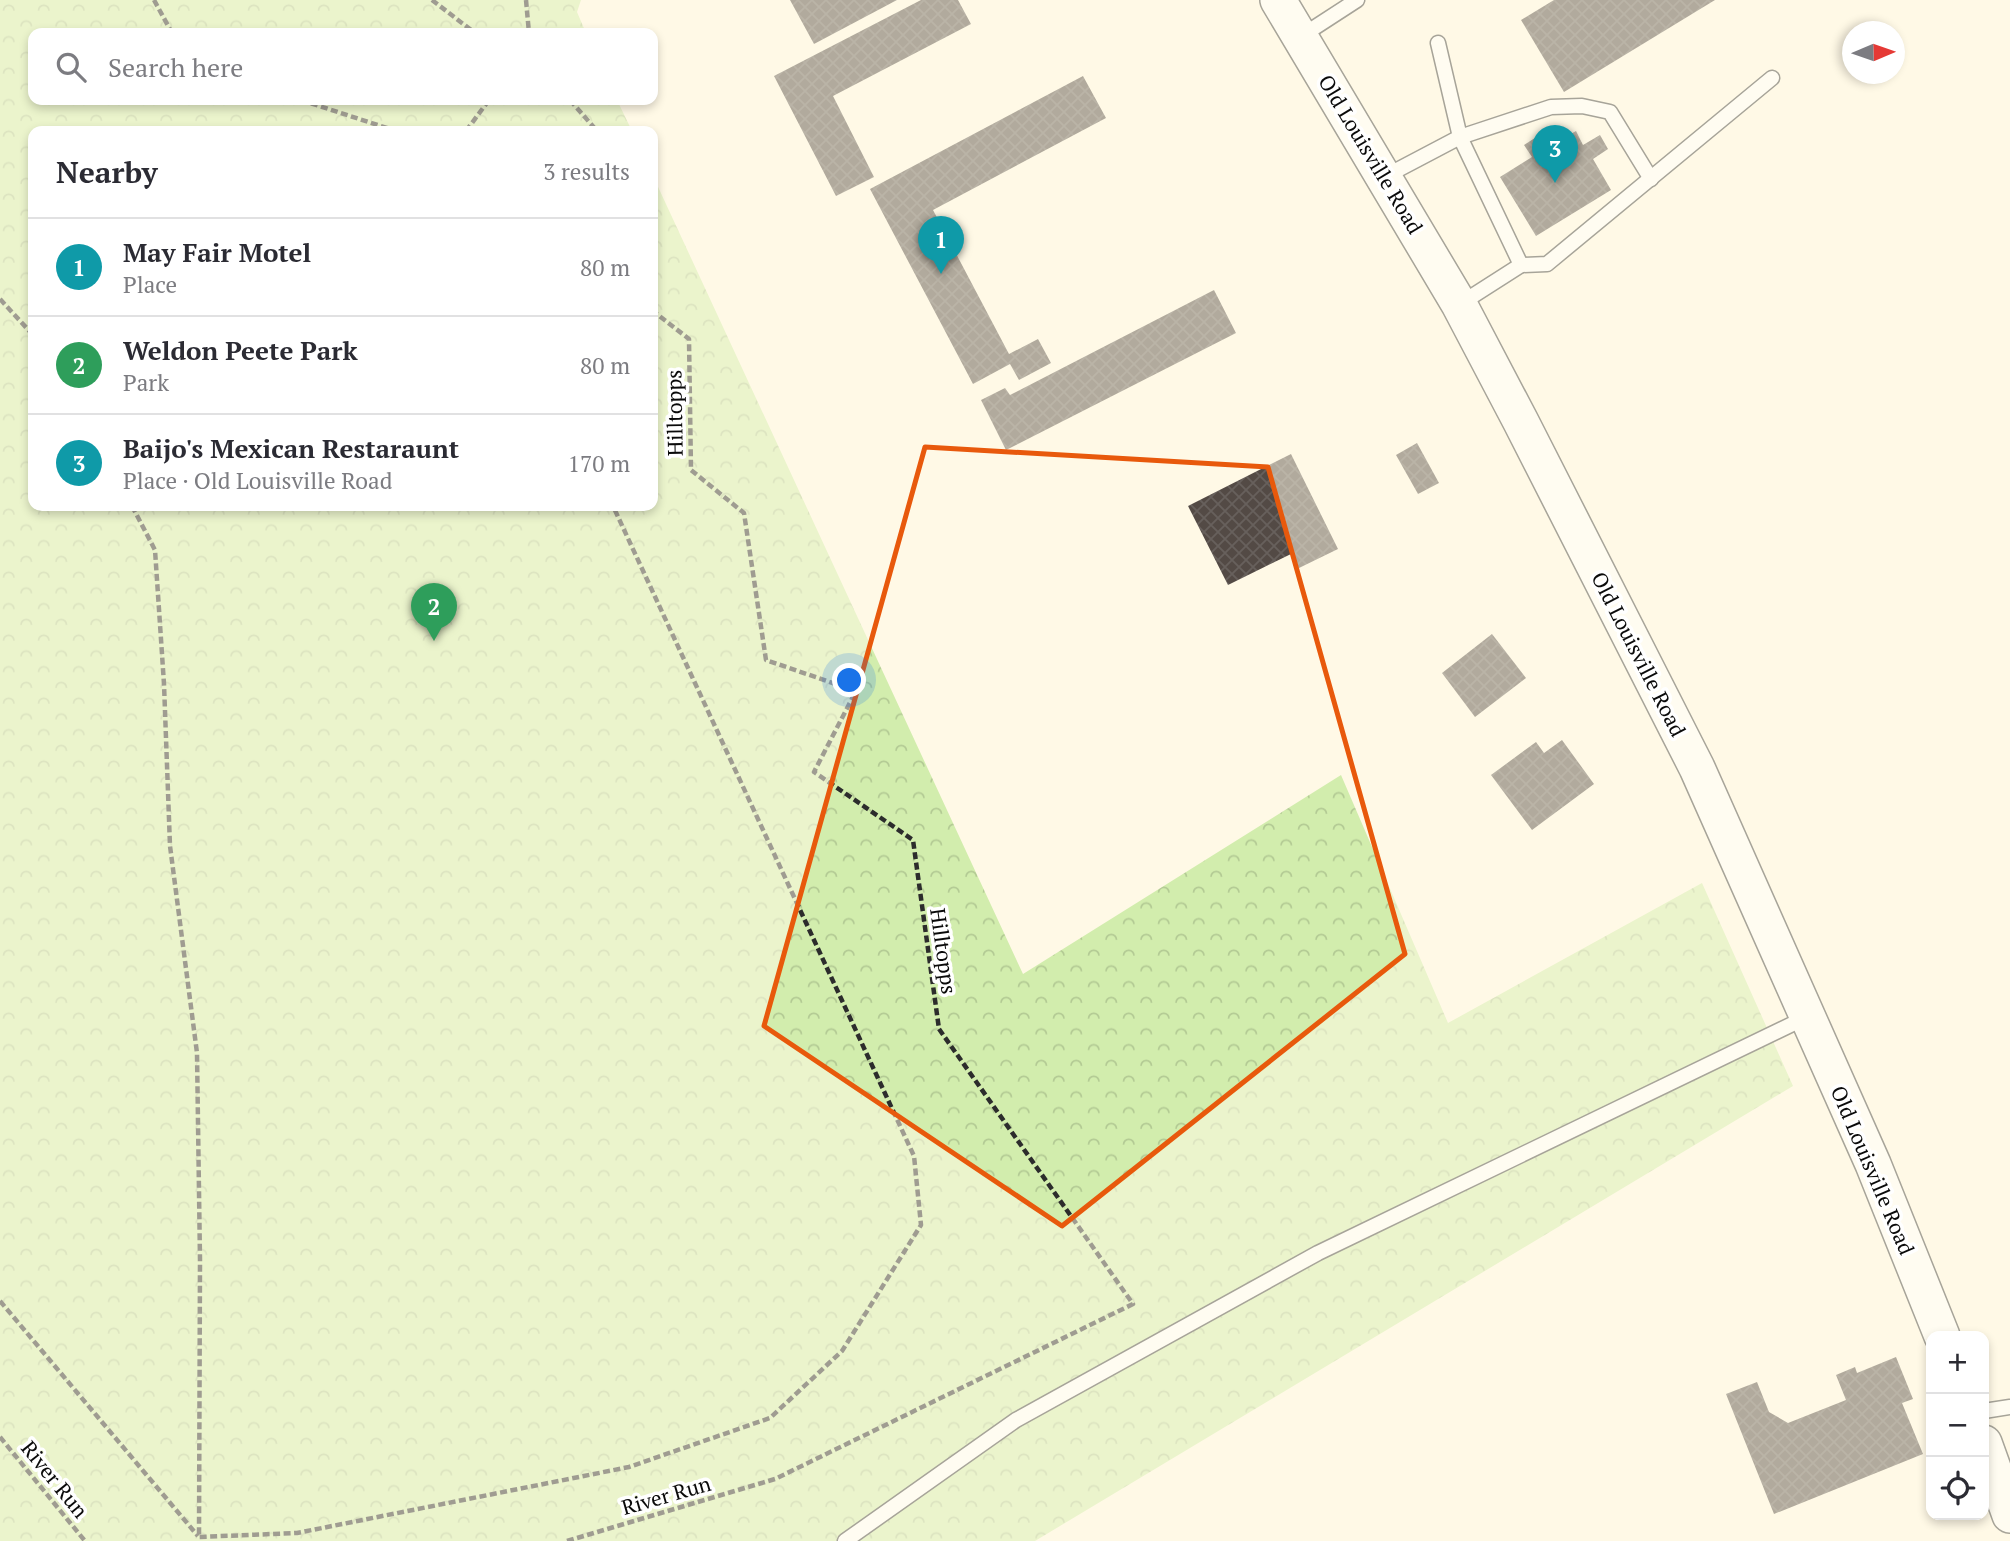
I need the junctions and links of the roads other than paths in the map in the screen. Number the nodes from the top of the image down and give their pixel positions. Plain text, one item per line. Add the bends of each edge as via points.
1 (1278, 0) edge
2 (1357, 0) edge
3 (1300, 37) junction
4 (1438, 43) dead end
5 (1772, 78) dead end
6 (1460, 137) junction
7 (1384, 177) junction
8 (1651, 179) junction
9 (1521, 265) junction
10 (1459, 304) junction
11 (1808, 1017) junction
12 (1940, 1331) edge
13 (2010, 1407) edge
14 (1989, 1410) edge
15 (1989, 1457) edge
16 (2010, 1516) edge
17 (845, 1541) edge

1 - 3 street, Old Louisville Road
2 - 3 lane
3 - 7 street, Old Louisville Road
4 - 6 lane
5 - 8 lane
6 - 7 lane
6 - 8 lane via 1551,107 1581,106 1610,112
6 - 9 lane
7 - 10 street, Old Louisville Road
8 - 9 lane via 1548,264
9 - 10 lane
10 - 11 street, Old Louisville Road via 1696,768
11 - 12 street, Old Louisville Road
11 - 17 lane via 1318,1253 1016,1420
13 - 14 lane
15 - 16 street

